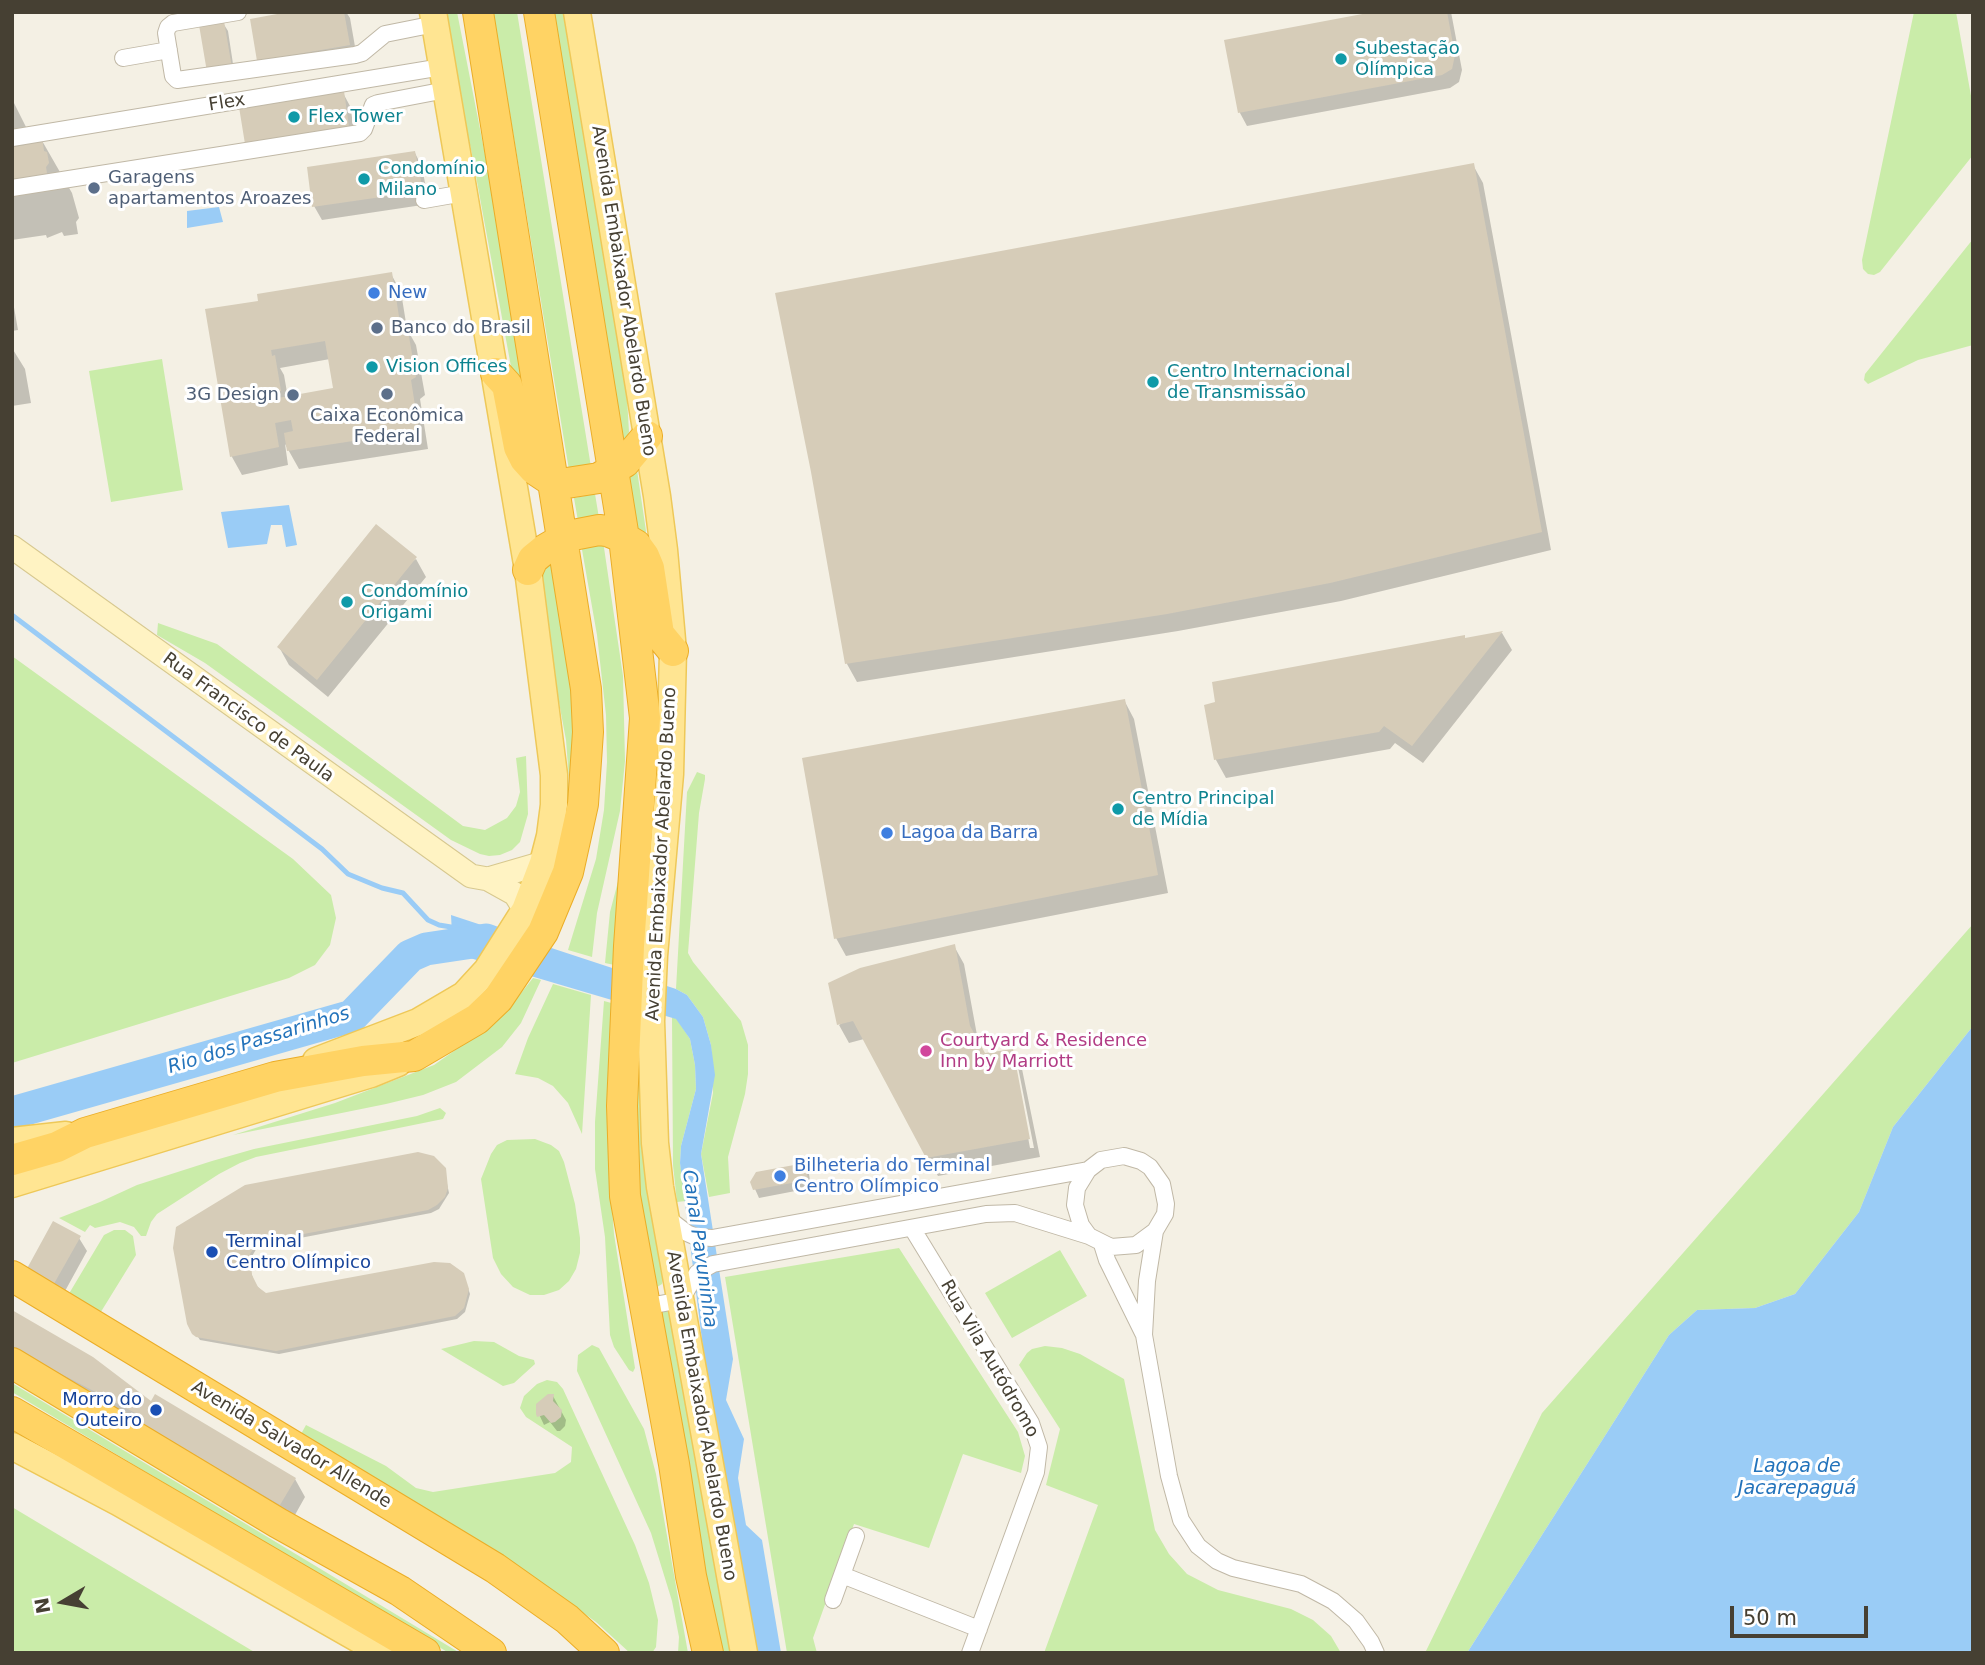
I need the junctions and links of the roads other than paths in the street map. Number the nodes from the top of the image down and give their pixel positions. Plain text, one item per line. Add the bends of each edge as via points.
1 (238, 12) edge
2 (539, 12) edge
3 (577, 12) edge
4 (478, 15) edge
5 (434, 18) edge
6 (169, 50) junction
7 (123, 58) dead end
8 (444, 78) junction
9 (12, 138) edge
10 (12, 188) edge
11 (464, 193) junction
12 (424, 200) dead end
13 (496, 373) junction
14 (647, 436) junction
15 (612, 472) junction
16 (552, 481) junction
17 (624, 538) junction
18 (561, 539) junction
19 (12, 547) edge
20 (528, 570) junction
21 (673, 651) junction
22 (542, 863) junction
23 (488, 879) junction
24 (528, 921) junction
25 (641, 951) junction
26 (500, 974) junction
27 (638, 1019) junction
28 (414, 1056) junction
29 (275, 1077) junction
30 (85, 1133) junction
31 (12, 1141) edge
32 (12, 1160) edge
33 (1087, 1170) junction
34 (12, 1184) edge
35 (676, 1225) junction
36 (912, 1228) junction
37 (1156, 1231) junction
38 (1095, 1240) junction
39 (12, 1276) edge
40 (681, 1300) junction
41 (644, 1307) junction
42 (1144, 1335) junction
43 (12, 1363) edge
44 (12, 1412) edge
45 (12, 1446) edge
46 (856, 1536) dead end
47 (842, 1575) junction
48 (694, 1590) junction
49 (833, 1600) dead end
50 (979, 1629) junction
51 (383, 1653) edge
52 (425, 1653) edge
53 (491, 1653) edge
54 (604, 1653) edge
55 (694, 1653) edge
56 (708, 1653) edge
57 (744, 1653) edge
58 (970, 1653) edge
59 (1376, 1653) edge

1 - 6 street via 173,23 166,33
2 - 15 highway, Avenida Embaixador Abelardo Bueno
3 - 14 main road, Avenida Embaixador Abelardo Bueno
4 - 16 highway
5 - 6 street via 385,34 355,55 183,81 173,76
5 - 8 main road
6 - 7 street
8 - 9 street, Flex
8 - 10 street via 373,105 360,132
8 - 11 main road
11 - 12 street
11 - 13 main road
13 - 16 highway via 507,385 525,459
13 - 20 main road
14 - 15 highway
14 - 21 main road, Avenida Embaixador Abelardo Bueno
15 - 16 highway via 583,482
15 - 17 highway, Avenida Embaixador Abelardo Bueno
16 - 18 highway
17 - 18 highway via 600,530
17 - 21 highway via 644,556 659,634
17 - 25 highway, Avenida Embaixador Abelardo Bueno via 645,718
18 - 20 highway via 534,559
18 - 24 highway via 586,689 583,804 568,872
19 - 23 street, Rua Francisco de Paula via 471,876
20 - 22 main road via 554,775 550,836
21 - 25 main road, Avenida Embaixador Abelardo Bueno via 669,784
22 - 23 street
22 - 24 main road
23 - 24 street, Rua Francisco de Paula via 515,894
24 - 26 highway
25 - 27 highway, Avenida Embaixador Abelardo Bueno
26 - 28 highway via 498,999 477,1019
26 - 29 main road via 440,1011
27 - 35 main road, Avenida Embaixador Abelardo Bueno via 655,1143
27 - 41 highway, Avenida Embaixador Abelardo Bueno via 622,1153
28 - 29 highway
28 - 34 main road via 371,1074
29 - 30 highway
30 - 31 main road
30 - 32 highway
33 - 35 street via 738,1234 706,1238
33 - 37 street via 1101,1160 1124,1156 1150,1167 1165,1194 1165,1214
33 - 38 street via 1077,1188 1075,1205 1081,1225
35 - 40 main road, Avenida Embaixador Abelardo Bueno
36 - 38 street via 1015,1213
36 - 40 street via 713,1264 694,1276
36 - 50 street, Rua Vila Autódromo via 1031,1423 1039,1447 1036,1472
37 - 38 street via 1128,1247 1111,1247
37 - 42 street
38 - 42 street
39 - 54 highway, Avenida Salvador Allende via 495,1568 567,1619
40 - 41 street
40 - 57 main road, Avenida Embaixador Abelardo Bueno
41 - 48 highway, Avenida Embaixador Abelardo Bueno
42 - 59 street via 1176,1506 1189,1534 1209,1556 1225,1565 1301,1584 1333,1601 1365,1632
43 - 53 highway via 400,1591
44 - 52 highway
45 - 51 main road
46 - 47 street
47 - 49 street
47 - 50 street
48 - 55 highway via 690,1626
48 - 56 highway
50 - 58 street, Rua Vila Autódromo

